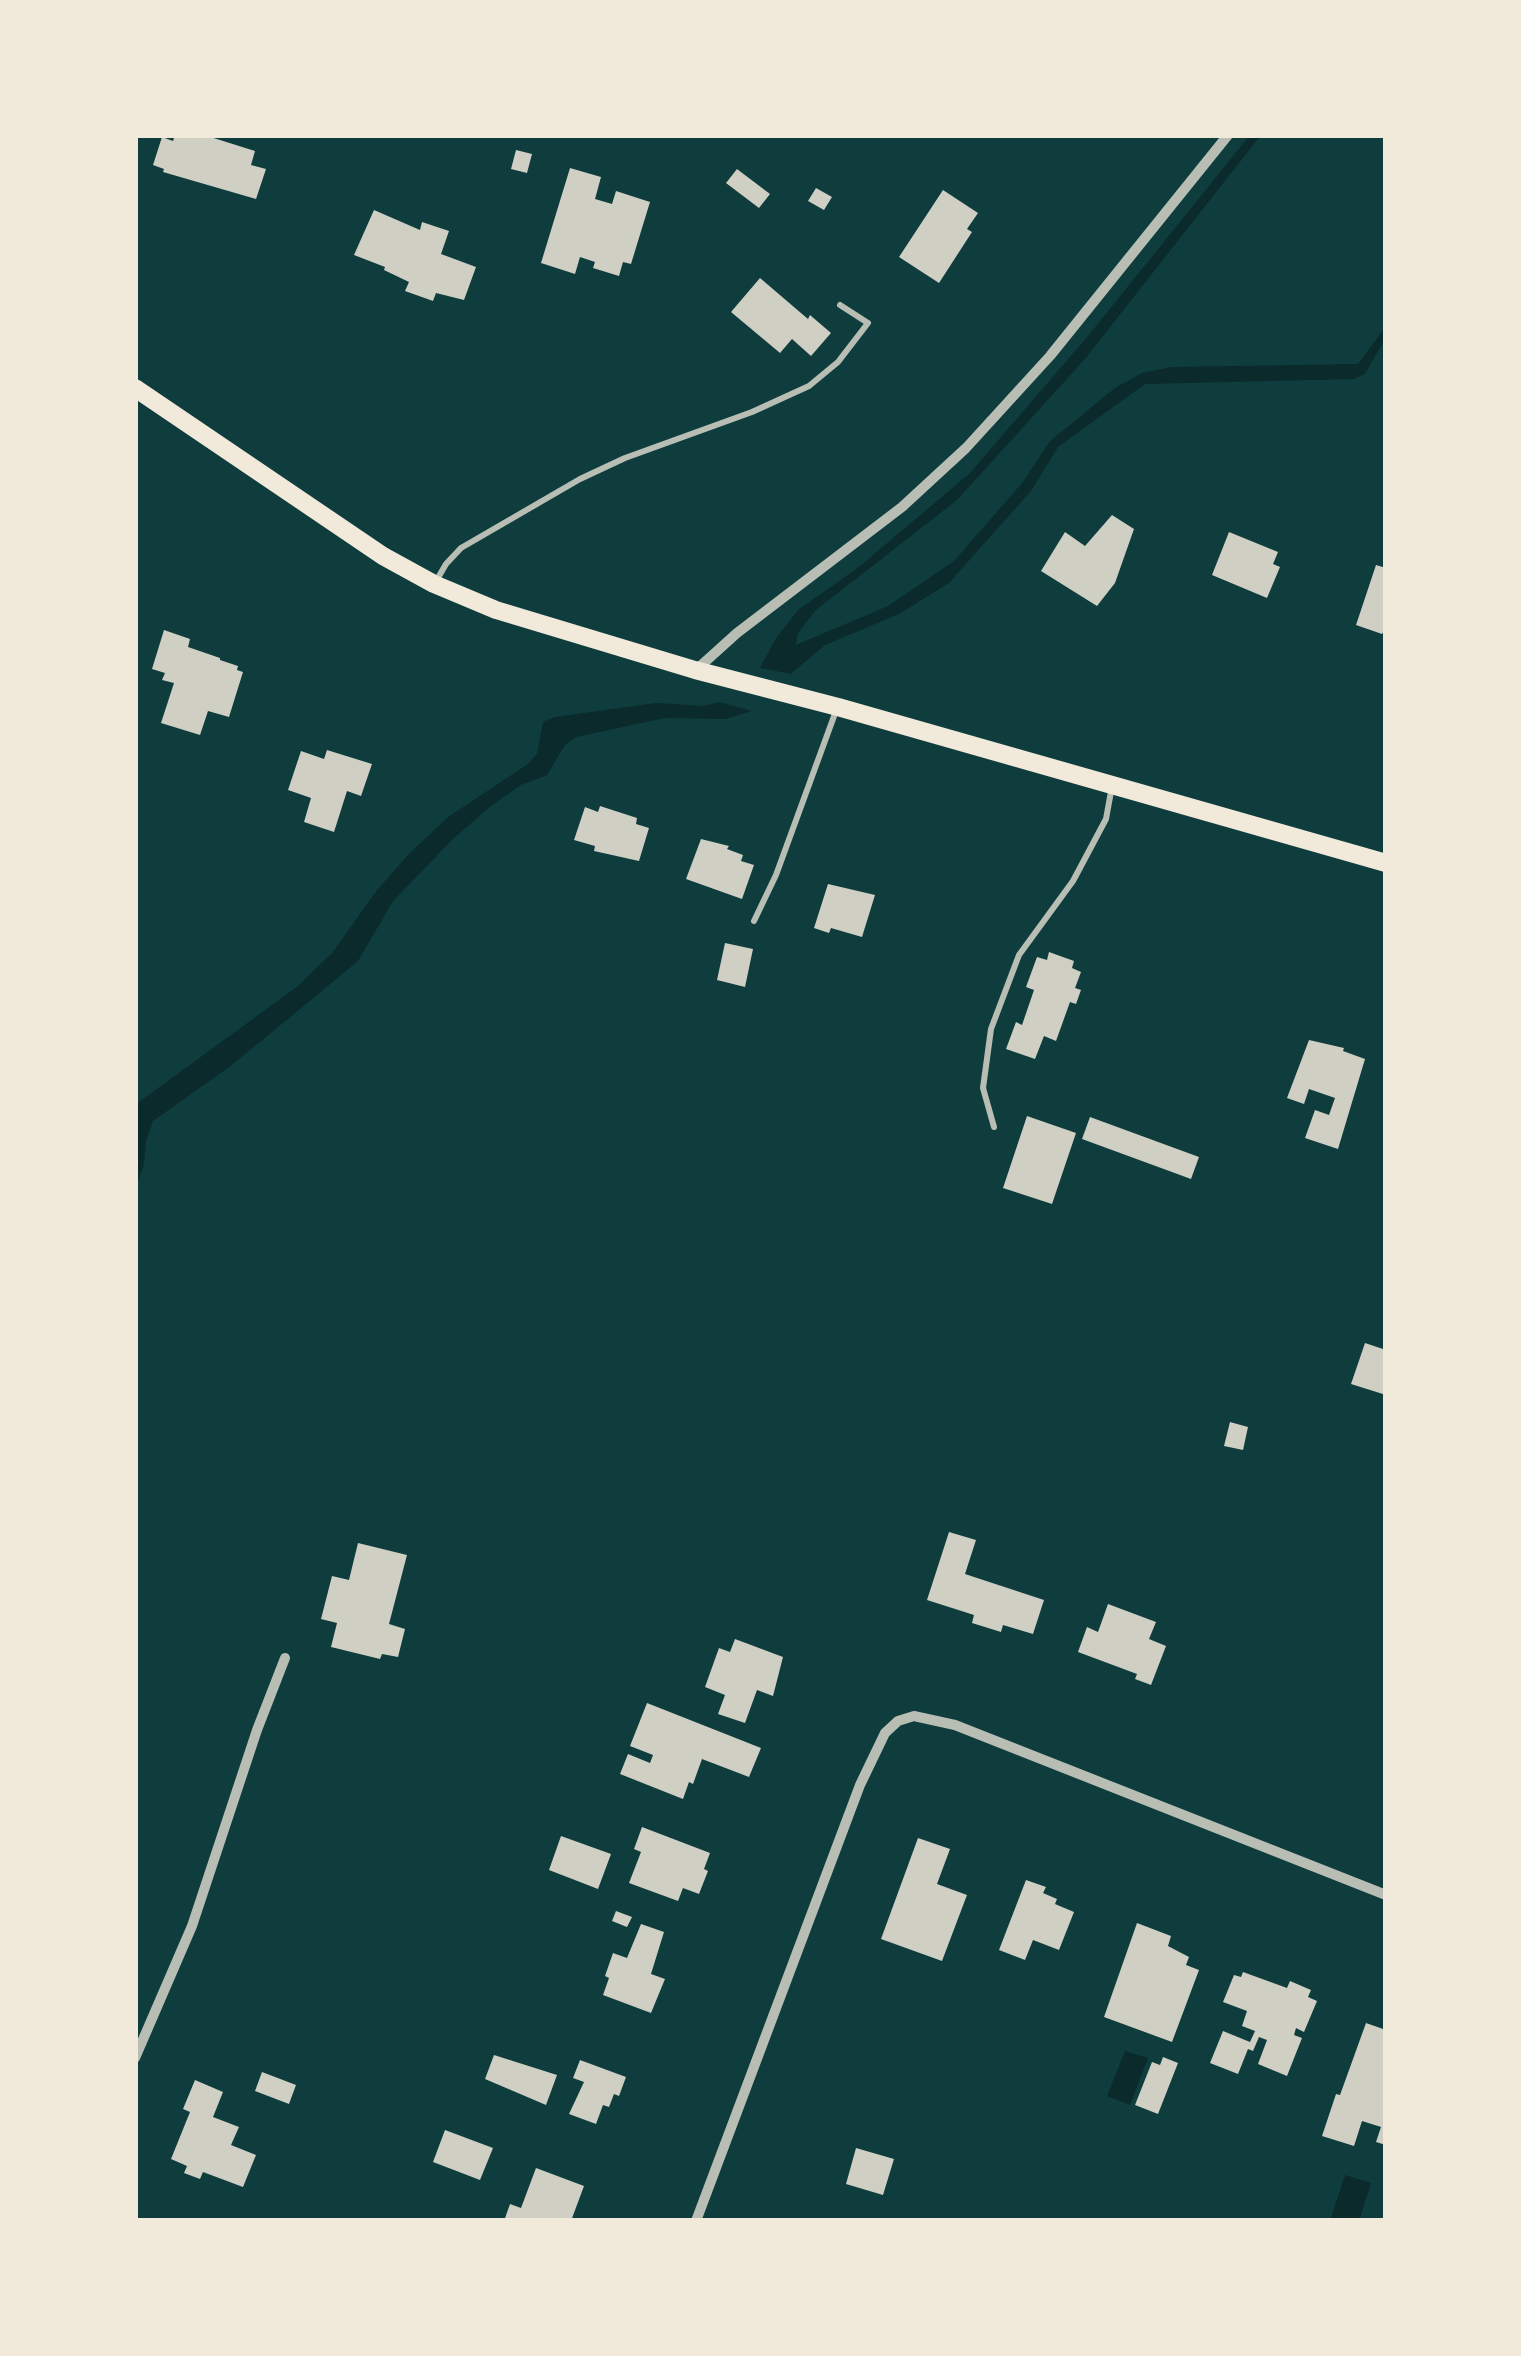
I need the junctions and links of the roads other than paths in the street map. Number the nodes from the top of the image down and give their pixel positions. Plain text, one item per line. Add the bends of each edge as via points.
1 (1228, 135) edge
2 (840, 305) dead end
3 (135, 388) edge
4 (434, 584) junction
5 (695, 670) junction
6 (838, 707) junction
7 (1112, 785) junction
8 (1386, 863) edge
9 (754, 921) dead end
10 (994, 1127) dead end
11 (285, 1658) dead end
12 (1386, 1895) edge
13 (135, 2058) edge
14 (696, 2221) edge

1 - 5 street via 1050,356 966,448 902,507
2 - 4 lane via 868,324 809,386 580,479 461,548
3 - 4 main road via 348,534
4 - 5 main road via 548,628
5 - 6 main road
6 - 7 main road
6 - 9 lane
7 - 8 main road
7 - 10 lane via 1106,819 1020,954 991,1029 984,1088
11 - 13 street via 192,1926
12 - 14 street via 955,1725 914,1716 898,1721 885,1733 860,1785

